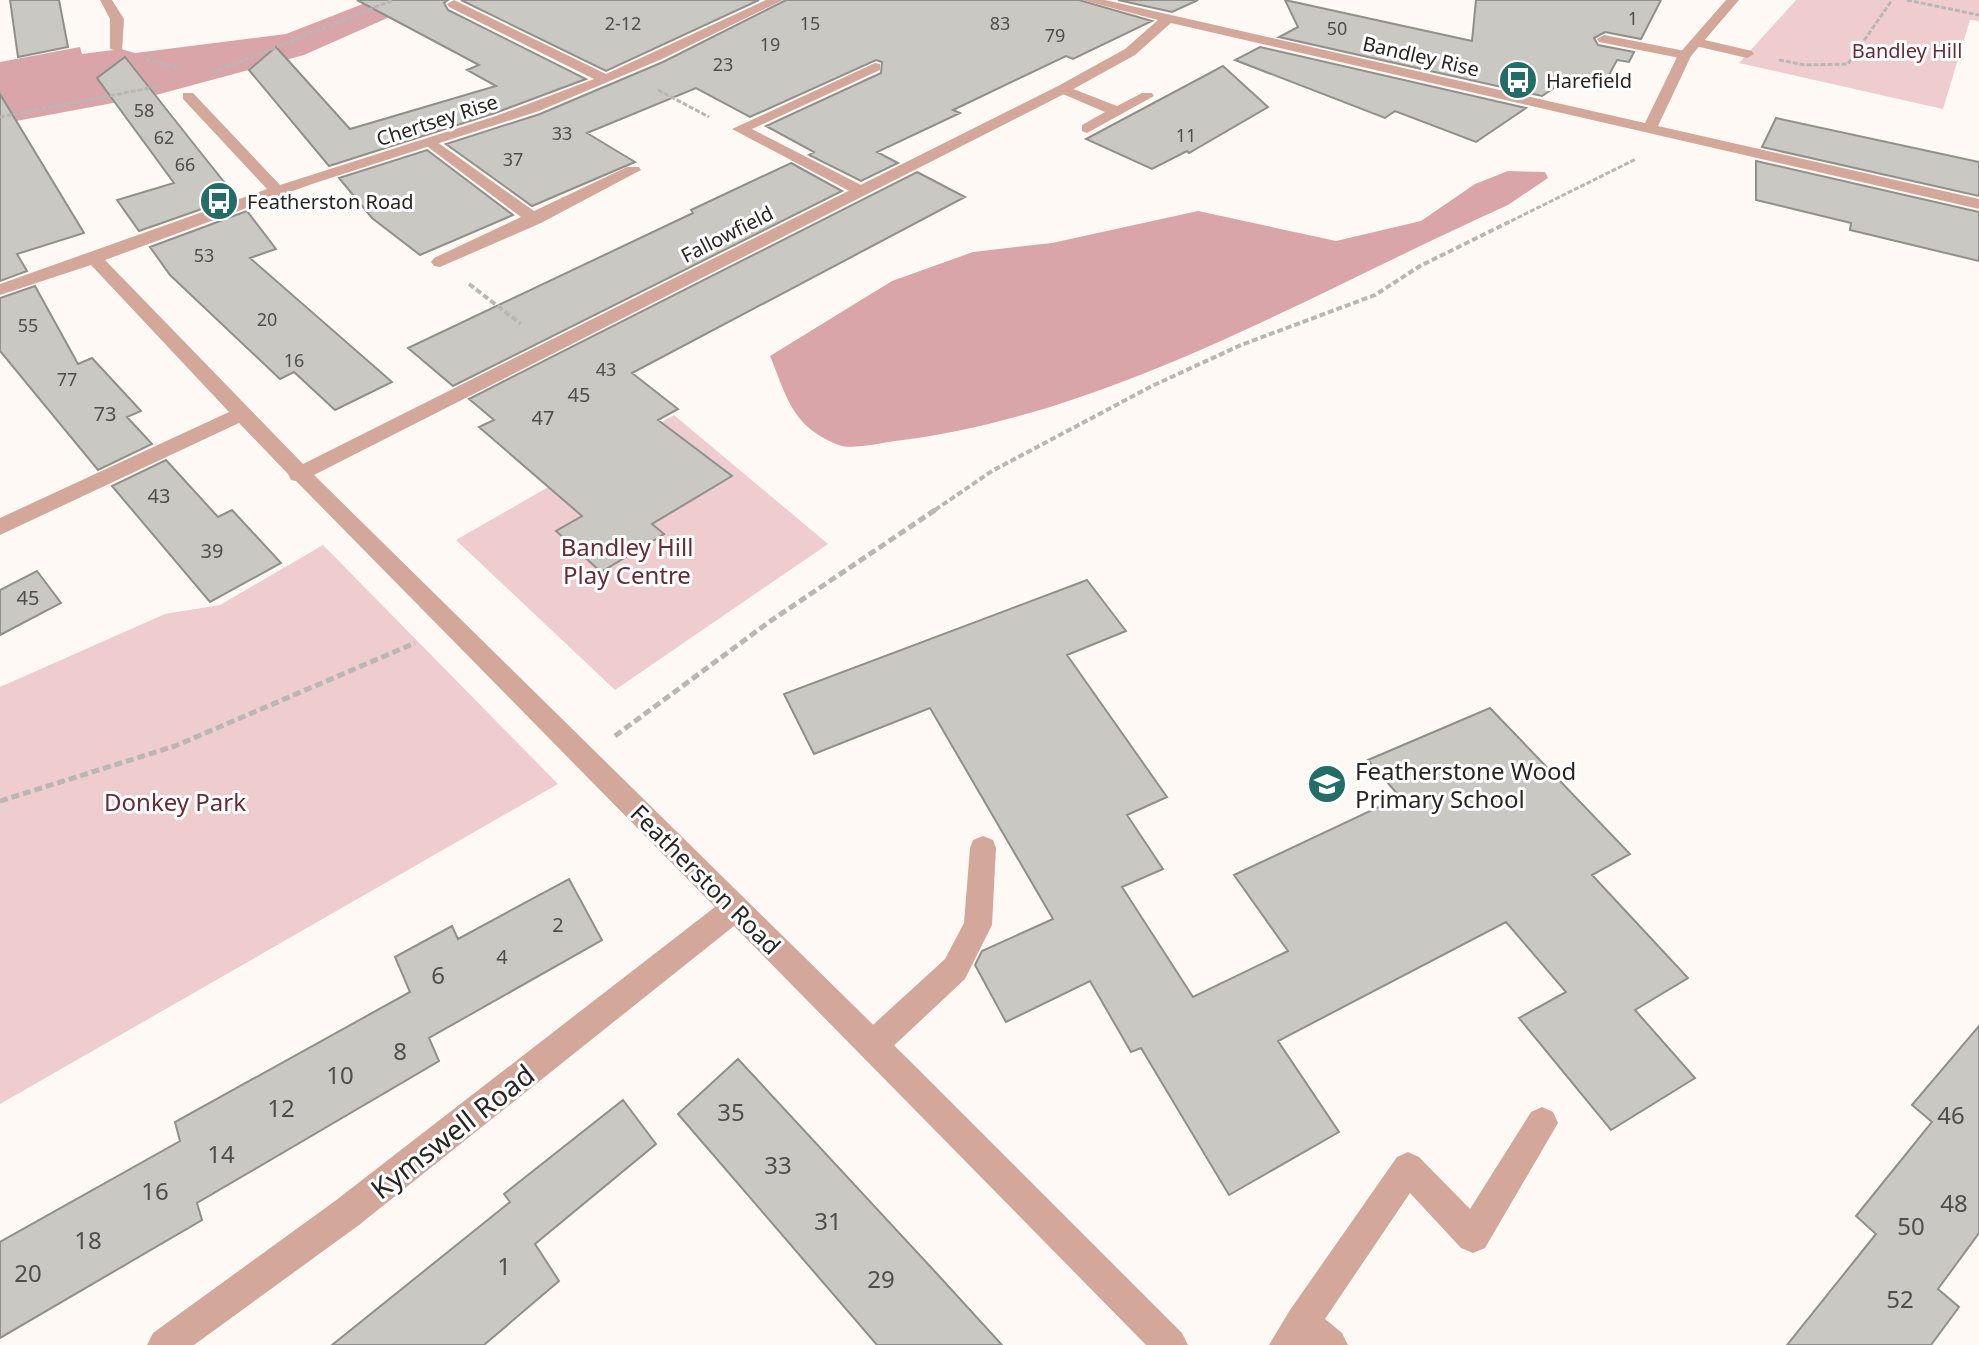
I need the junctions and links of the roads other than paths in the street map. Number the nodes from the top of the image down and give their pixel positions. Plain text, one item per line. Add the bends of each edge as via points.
1 (106, 0) edge
2 (777, 0) edge
3 (1088, 0) edge
4 (1733, 0) edge
5 (454, 4) dead end
6 (1167, 19) junction
7 (1604, 39) dead end
8 (1696, 42) junction
9 (117, 49) dead end
10 (1747, 54) road end
11 (1685, 55) junction
12 (875, 67) dead end
13 (606, 79) junction
14 (1063, 89) junction
15 (188, 96) dead end
16 (1147, 96) dead end
17 (1115, 111) junction
18 (1087, 128) dead end
19 (1650, 128) junction
20 (433, 144) junction
21 (633, 170) dead end
22 (277, 191) junction
23 (861, 191) junction
24 (1979, 204) edge
25 (535, 219) junction
26 (95, 260) junction
27 (440, 262) road end
28 (0, 290) edge
29 (240, 415) junction
30 (298, 475) junction
31 (0, 527) edge
32 (983, 848) dead end
33 (734, 909) junction
34 (874, 1044) junction
35 (1542, 1123) dead end
36 (1294, 1333) edge
37 (165, 1345) edge
38 (1170, 1345) edge
39 (1330, 1345) edge

1 - 9 street via 117,19
2 - 13 street, Chertsey Rise
3 - 6 street, Bandley Rise
4 - 8 street
5 - 13 street
6 - 14 street, Fallowfield via 1130,52
6 - 19 street, Bandley Rise
7 - 11 street
8 - 10 street
8 - 11 street
11 - 19 street
12 - 23 street via 740,129
13 - 20 street, Chertsey Rise
14 - 17 street
14 - 23 street, Fallowfield
15 - 22 street
16 - 17 street
17 - 18 street
19 - 24 street, Bandley Rise
20 - 22 street, Chertsey Rise
20 - 25 street
21 - 25 street
22 - 26 street, Chertsey Rise
23 - 30 street, Fallowfield
25 - 27 street
26 - 28 street, Chertsey Rise
26 - 29 street, Featherston Road
29 - 30 street, Featherston Road
29 - 31 street
30 - 33 street, Featherston Road
32 - 34 street via 978,925 955,969
33 - 34 street, Featherston Road
33 - 37 street, Kymswell Road via 347,1213
34 - 38 street, Featherston Road
35 - 36 street via 1473,1236 1408,1168
36 - 39 street

